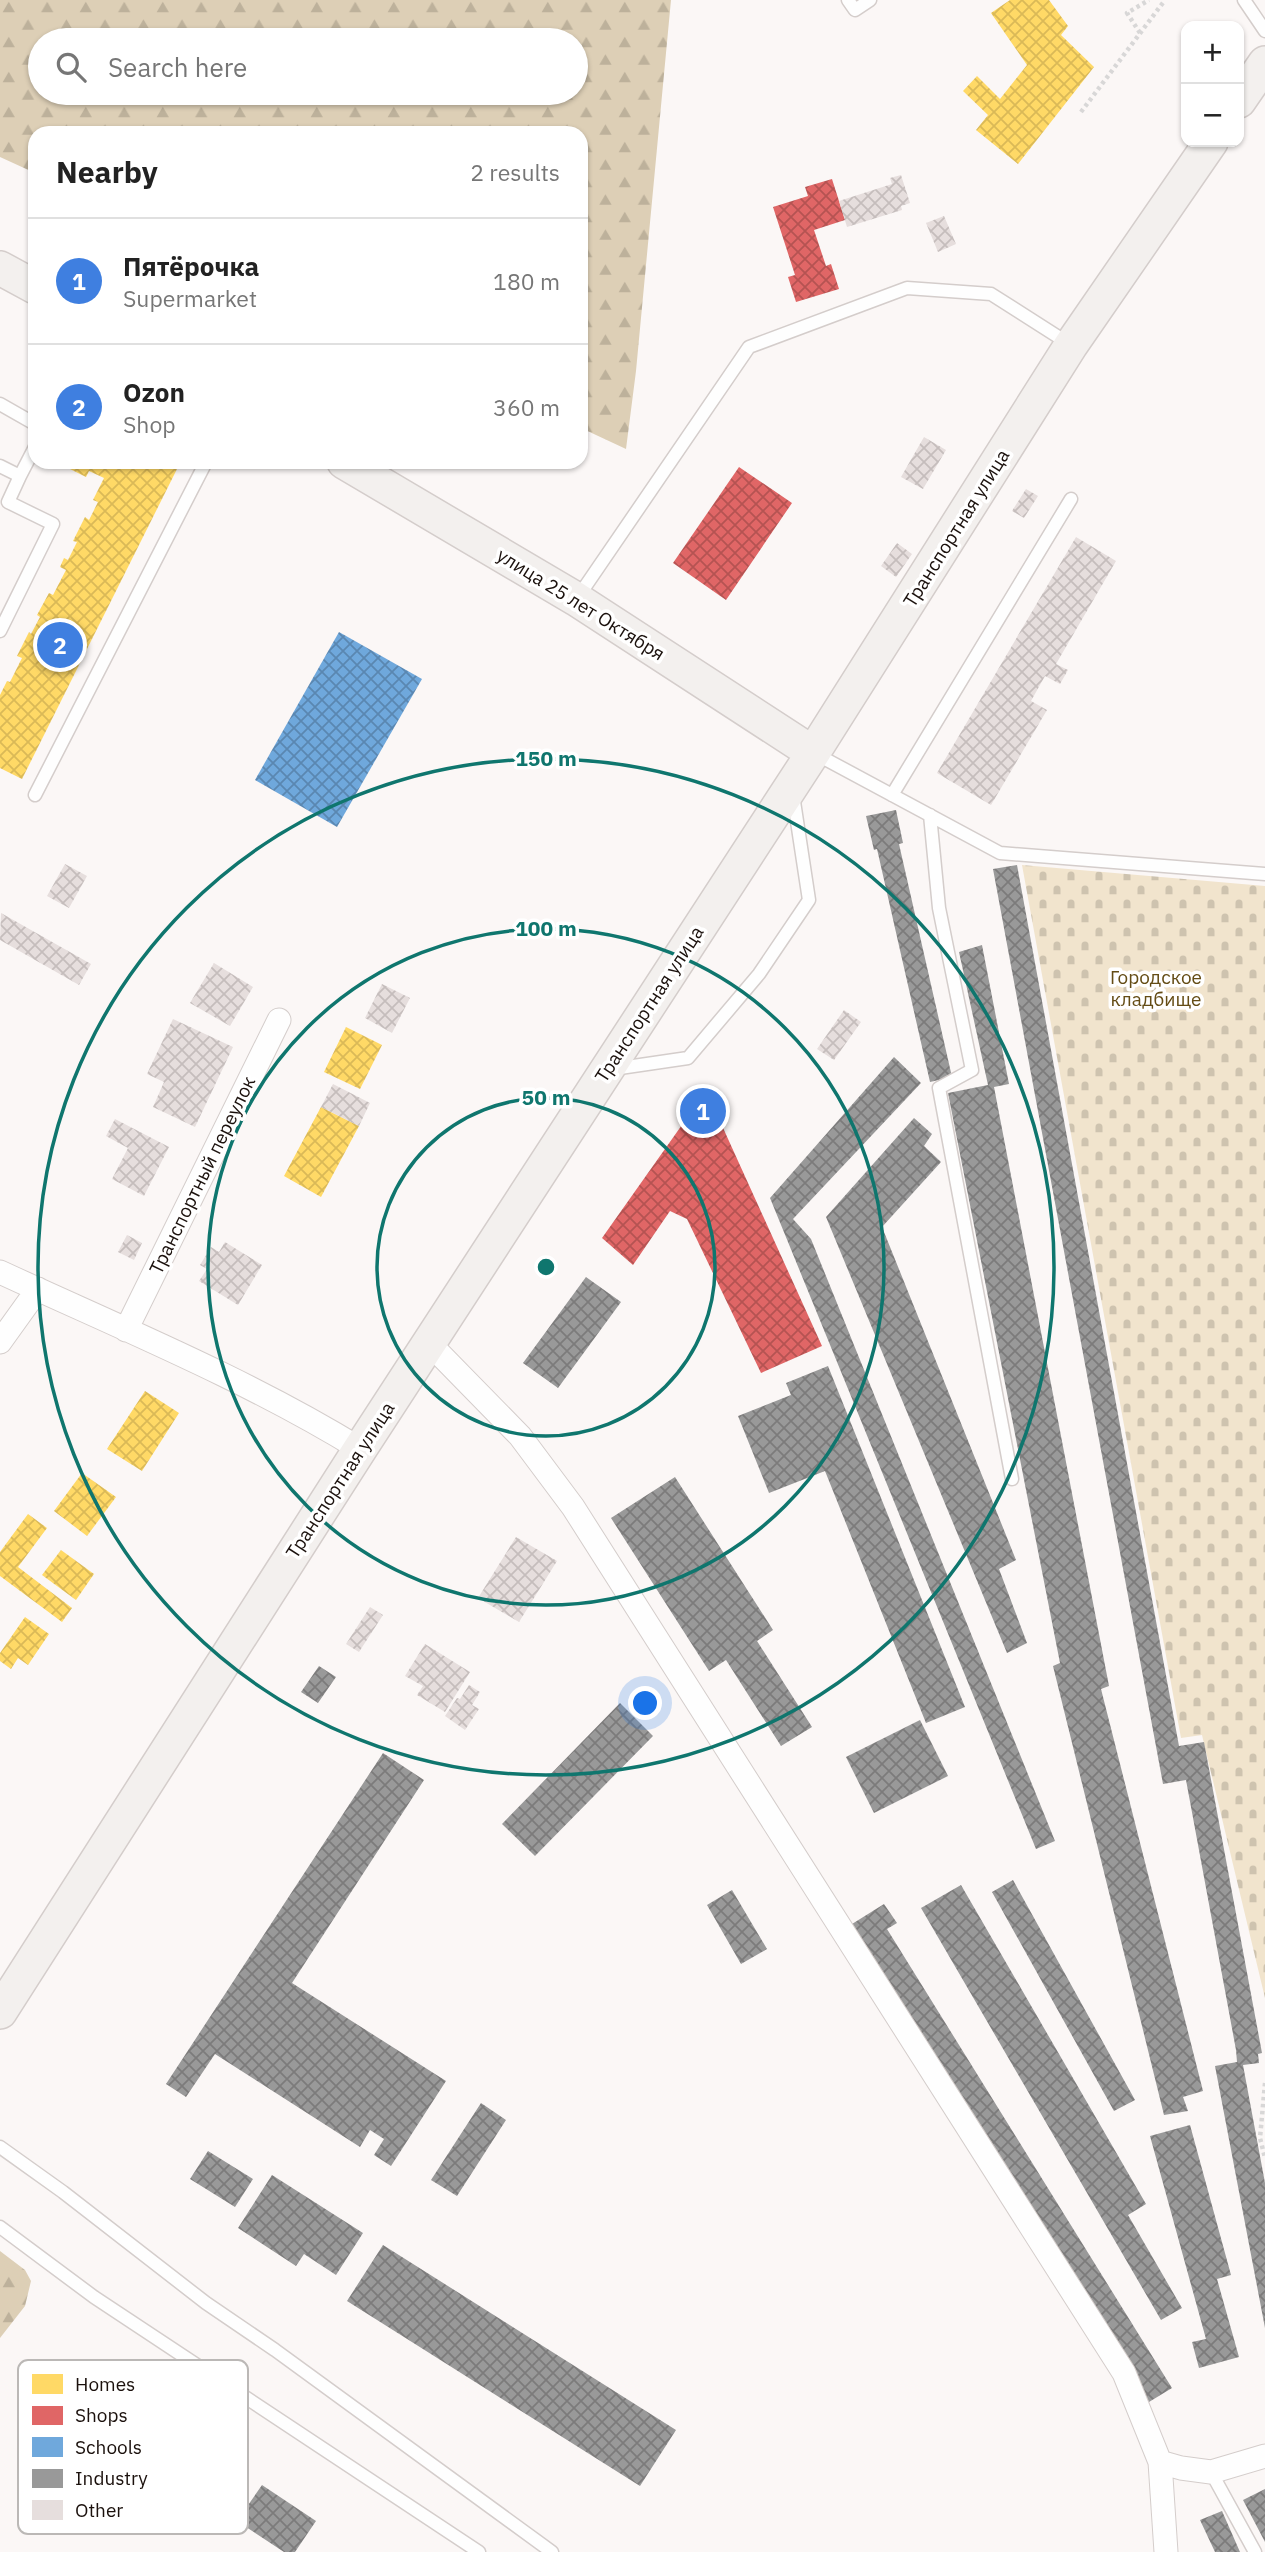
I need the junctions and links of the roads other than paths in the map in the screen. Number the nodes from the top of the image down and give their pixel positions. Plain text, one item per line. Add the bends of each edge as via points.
1 (848, 0) edge
2 (870, 0) edge
3 (1244, 0) edge
4 (1265, 31) edge
5 (1265, 63) edge
6 (1244, 94) edge
7 (1208, 147) edge
8 (0, 268) edge
9 (28, 283) edge
10 (1071, 345) junction
11 (0, 404) edge
12 (28, 420) edge
13 (28, 461) edge
14 (0, 466) edge
15 (202, 469) edge
16 (356, 469) edge
17 (20, 476) junction
18 (1071, 499) dead end
19 (576, 599) junction
20 (0, 631) edge
21 (813, 753) junction
22 (791, 784) junction
23 (35, 795) dead end
24 (892, 795) junction
25 (930, 815) junction
26 (1265, 874) edge
27 (279, 1020) dead end
28 (606, 1070) junction
29 (0, 1272) edge
30 (38, 1289) junction
31 (126, 1330) junction
32 (0, 1342) edge
33 (429, 1343) junction
34 (360, 1449) junction
35 (1012, 1479) dead end
36 (0, 2012) edge
37 (0, 2147) edge
38 (0, 2227) edge
39 (189, 2360) edge
40 (248, 2399) edge
41 (1265, 2456) edge
42 (1160, 2462) junction
43 (1211, 2472) junction
44 (479, 2552) edge
45 (552, 2552) edge
46 (1166, 2552) edge
47 (1255, 2552) edge

1 - 2 lane via 855,10
3 - 4 lane
5 - 6 main road
7 - 10 main road, Транспортная улица
8 - 9 main road
10 - 19 lane via 991,295 907,288 749,346
10 - 21 main road, Транспортная улица
11 - 12 lane
13 - 17 lane
14 - 17 lane
15 - 23 lane
16 - 19 main road, улица 25 лет Октября
17 - 20 lane via 8,502 53,524
18 - 24 lane
19 - 21 main road, улица 25 лет Октября
21 - 22 main road, Транспортная улица
21 - 24 lane
22 - 28 main road, Транспортная улица
22 - 28 lane via 809,900 759,974 688,1058
24 - 25 lane
25 - 26 lane via 1000,853
25 - 35 lane via 939,908 972,1070 939,1088
27 - 31 street, Транспортный переулок
28 - 33 main road, Транспортная улица
29 - 30 street
30 - 31 street
30 - 32 street
31 - 34 street via 207,1367
33 - 34 main road, Транспортная улица
33 - 42 street via 520,1436 573,1507 1124,2373
34 - 36 main road, Транспортная улица
37 - 45 lane via 206,2304
38 - 39 lane
40 - 44 lane
41 - 43 street
42 - 43 street
42 - 46 street
43 - 47 lane

